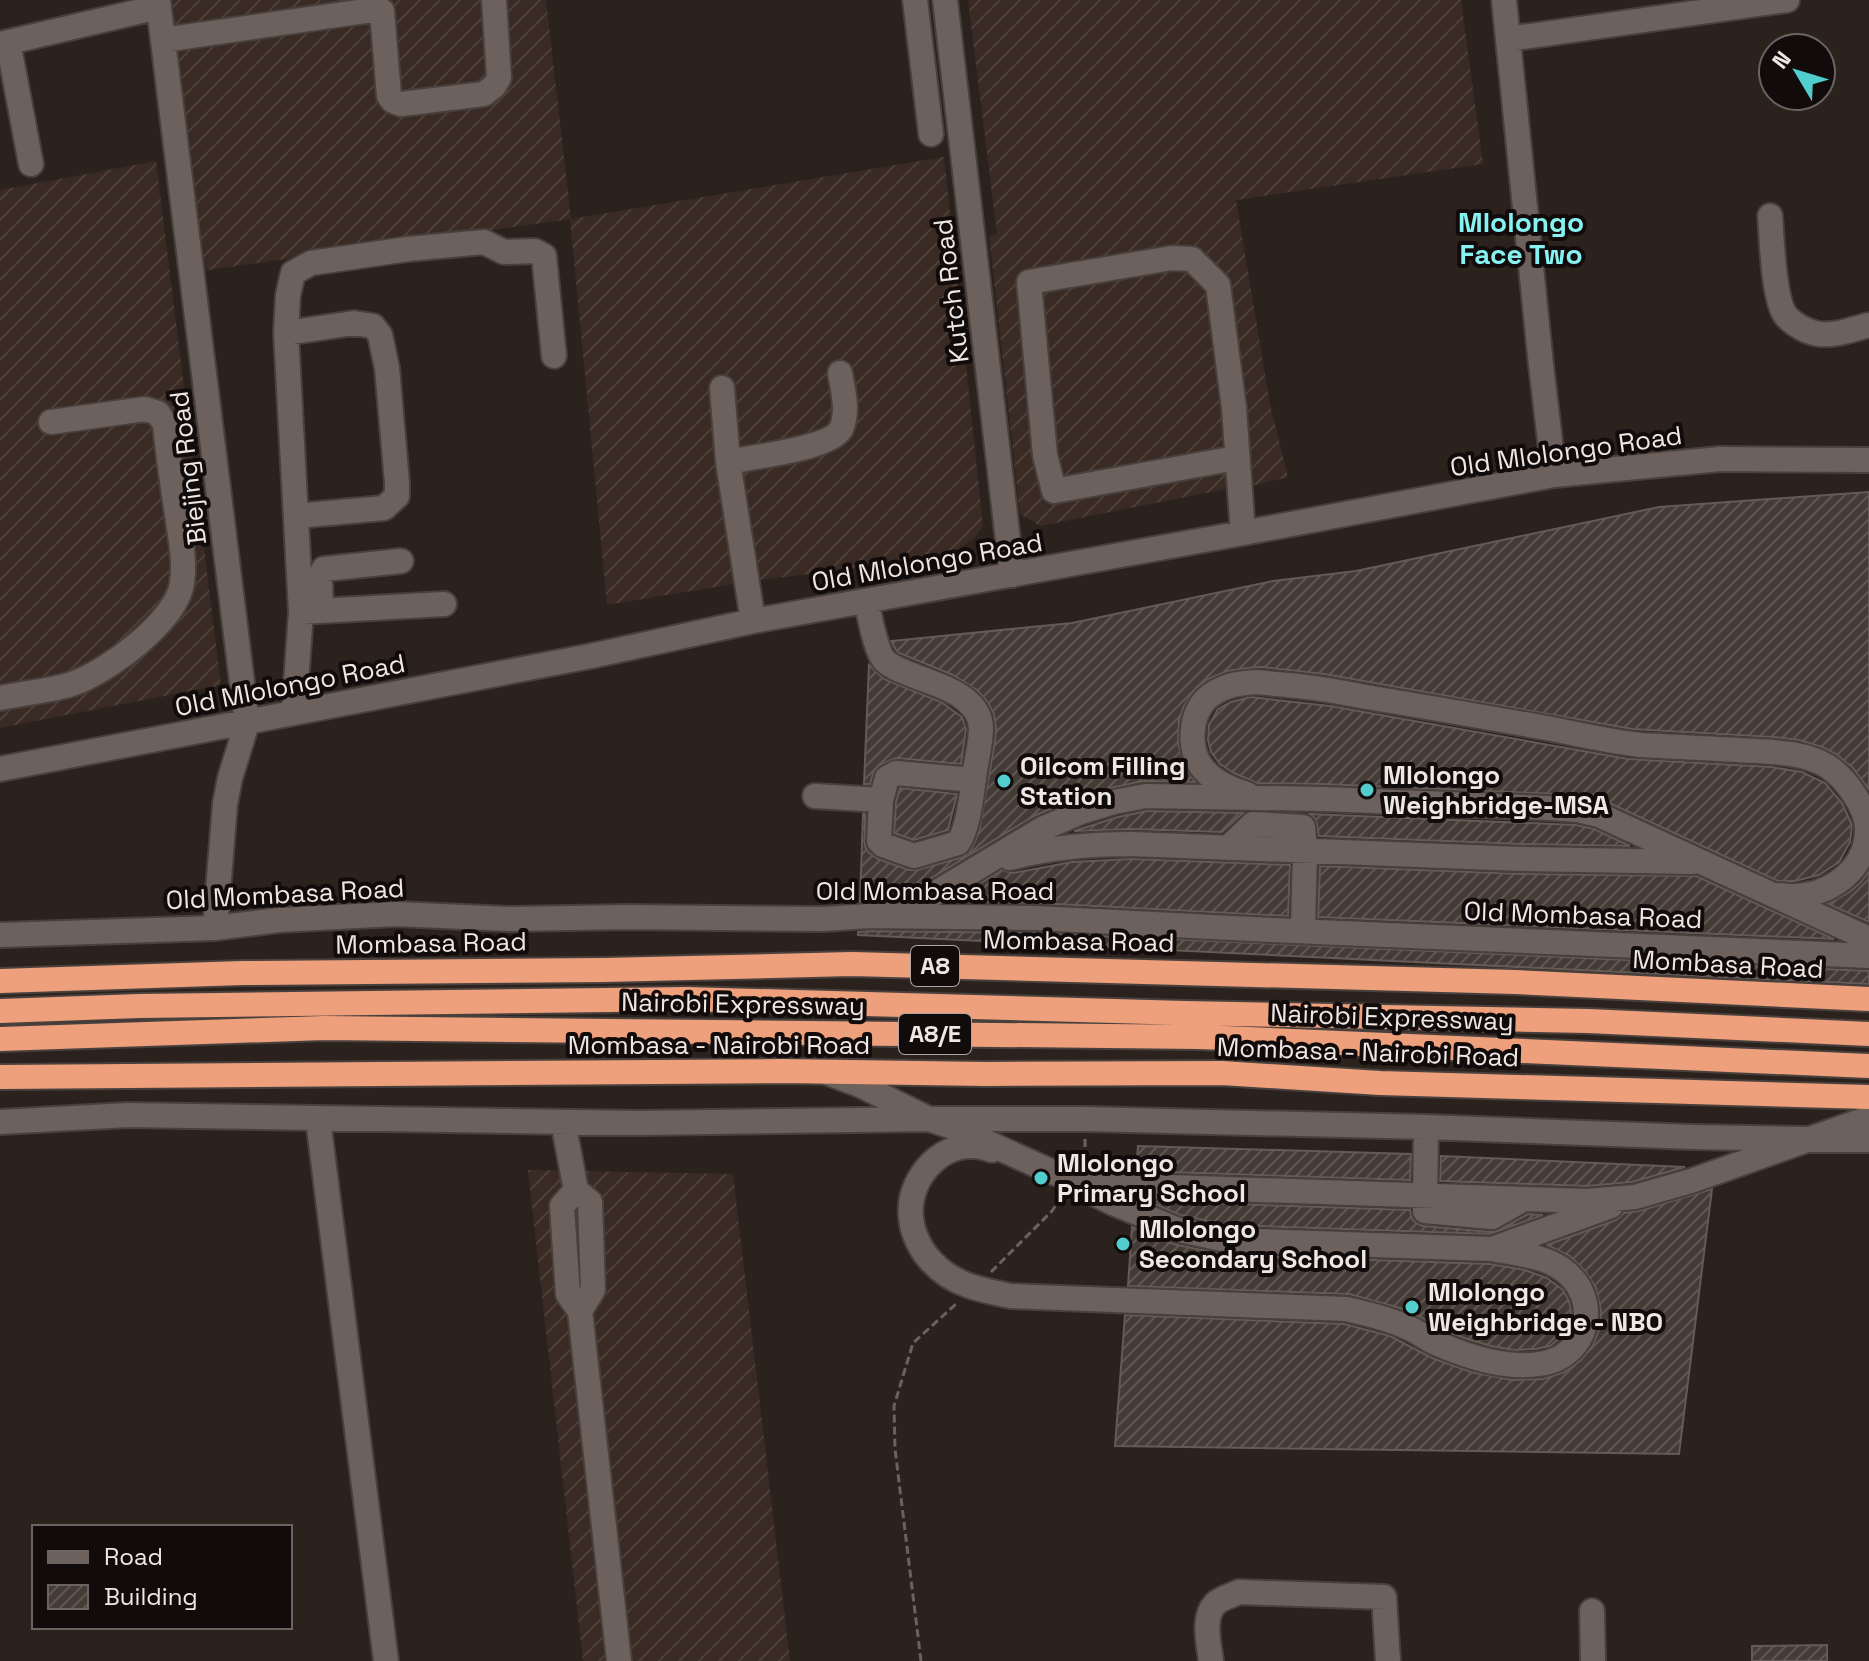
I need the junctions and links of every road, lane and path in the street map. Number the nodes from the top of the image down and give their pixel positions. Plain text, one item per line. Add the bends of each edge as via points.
1 (494, 0) edge
2 (915, 0) edge
3 (945, 0) edge
4 (1504, 0) edge
5 (1787, 0) edge
6 (158, 3) edge
7 (1508, 39) junction
8 (163, 40) junction
9 (4, 43) edge
10 (931, 134) dead end
11 (31, 164) dead end
12 (1770, 216) dead end
13 (1869, 325) edge
14 (286, 333) junction
15 (554, 356) dead end
16 (840, 373) dead end
17 (722, 388) dead end
18 (51, 422) dead end
19 (1236, 458) junction
20 (1869, 460) edge
21 (728, 462) junction
22 (1554, 475) junction
23 (296, 516) junction
24 (1243, 533) junction
25 (401, 561) dead end
26 (1012, 575) junction
27 (866, 601) junction
28 (444, 604) dead end
29 (311, 612) junction
30 (753, 621) junction
31 (0, 698) edge
32 (294, 712) junction
33 (247, 723) junction
34 (0, 769) edge
35 (974, 780) junction
36 (815, 796) dead end
37 (1258, 798) junction
38 (881, 800) junction
39 (1305, 850) junction
40 (1700, 862) junction
41 (985, 864) junction
42 (1763, 892) junction
43 (869, 916) junction
44 (215, 928) junction
45 (1303, 931) junction
46 (0, 935) edge
47 (1869, 939) edge
48 (1869, 956) edge
49 (0, 981) edge
50 (1869, 999) edge
51 (0, 1011) edge
52 (1869, 1034) edge
53 (0, 1039) edge
54 (1869, 1066) edge
55 (782, 1071) junction
56 (0, 1077) edge
57 (1869, 1097) edge
58 (1869, 1118) edge
59 (318, 1119) junction
60 (929, 1119) junction
61 (1085, 1119) junction
62 (0, 1122) edge
63 (563, 1122) junction
64 (1426, 1127) junction
65 (1813, 1139) junction
66 (1869, 1140) edge
67 (1010, 1153) junction
68 (1066, 1178) junction
69 (1424, 1196) junction
70 (1635, 1197) junction
71 (1492, 1249) junction
72 (974, 1288) junction
73 (1592, 1611) dead end
74 (386, 1661) edge
75 (619, 1661) edge
76 (921, 1661) edge
77 (1211, 1661) edge
78 (1388, 1661) edge
79 (1593, 1661) edge

1 - 8 street via 499,78 484,94 393,101 379,9
2 - 10 street
3 - 26 street, Kutch Road
4 - 7 street
5 - 7 street
6 - 8 street, Biejing Road
6 - 9 street
7 - 22 street
8 - 33 street, Biejing Road
9 - 11 street
12 - 13 street via 1777,290 1785,314 1800,328 1818,334
14 - 15 street via 293,273 311,263 484,242 504,252 535,251 544,256
14 - 23 street
14 - 23 street via 354,323 373,326 380,335 397,483 397,496 384,508
16 - 21 street via 845,409 840,430 828,440
17 - 21 street
18 - 31 street via 145,409 158,413 165,424 182,586 159,623 110,665 73,684
19 - 19 street via 1218,285 1192,259 1029,282 1045,455 1054,491
19 - 24 street
20 - 22 street, Old Mlolongo Road via 1720,459
21 - 30 street
22 - 24 street, Old Mlolongo Road
23 - 29 street
24 - 26 street, Old Mlolongo Road
25 - 29 street via 324,569
26 - 27 street, Old Mlolongo Road
27 - 30 street, Old Mlolongo Road
27 - 35 street via 888,663 949,689 977,712 981,730
28 - 29 street
29 - 32 street
30 - 32 street, Old Mlolongo Road
32 - 33 street, Old Mlolongo Road
33 - 34 street, Old Mlolongo Road
33 - 44 street, Biejing Road via 225,804
35 - 38 street via 896,773 887,778
35 - 38 street via 961,839 919,856 879,841
36 - 38 street
37 - 40 street via 1578,810
37 - 41 street via 1146,796 1114,802 1042,829
37 - 42 street via 1207,773 1193,749 1192,733 1206,699 1248,682 1307,686 1637,744 1802,756 1827,766 1848,785 1868,829 1865,847 1847,875 1816,894
39 - 40 street
39 - 41 street via 1089,844
39 - 45 street
40 - 42 street
41 - 43 street via 929,897
42 - 47 street
43 - 44 street, Old Mombasa Road via 511,919 396,914
43 - 45 street, Old Mombasa Road
44 - 46 street, Old Mombasa Road
45 - 48 street, Old Mombasa Road
49 - 50 highway, Mombasa Road / A8 via 852,964 1515,982
51 - 52 highway, Nairobi Expressway / A8/E via 687,999 1588,1021
53 - 54 highway, Nairobi Expressway / A8/E via 324,1028 1200,1037
55 - 56 highway, Mombasa - Nairobi Road
55 - 57 highway, Mombasa - Nairobi Road via 1222,1073 1380,1083
55 - 60 street via 826,1072
58 - 65 street
59 - 62 street via 128,1115
59 - 63 street
59 - 74 street
60 - 61 street
60 - 63 street
60 - 67 street
61 - 64 street
61 - 68 path via 1085,1160
63 - 75 street via 576,1190 562,1206 568,1294 580,1311
64 - 65 street
64 - 69 street
65 - 66 street
65 - 70 street
67 - 68 street
67 - 72 street via 973,1146 940,1156 927,1167 911,1202 914,1231 930,1261
68 - 69 street via 1090,1184
68 - 71 street via 1176,1229 1226,1240
68 - 72 path via 1052,1211
69 - 70 street via 1587,1201
70 - 71 street
71 - 72 street via 1541,1258 1576,1282 1588,1311 1574,1347 1541,1364 1510,1364 1473,1358 1386,1319 1346,1309 1011,1296
72 - 76 path via 913,1343 894,1406
73 - 79 street
77 - 78 street via 1209,1614 1216,1602 1239,1592 1384,1597

